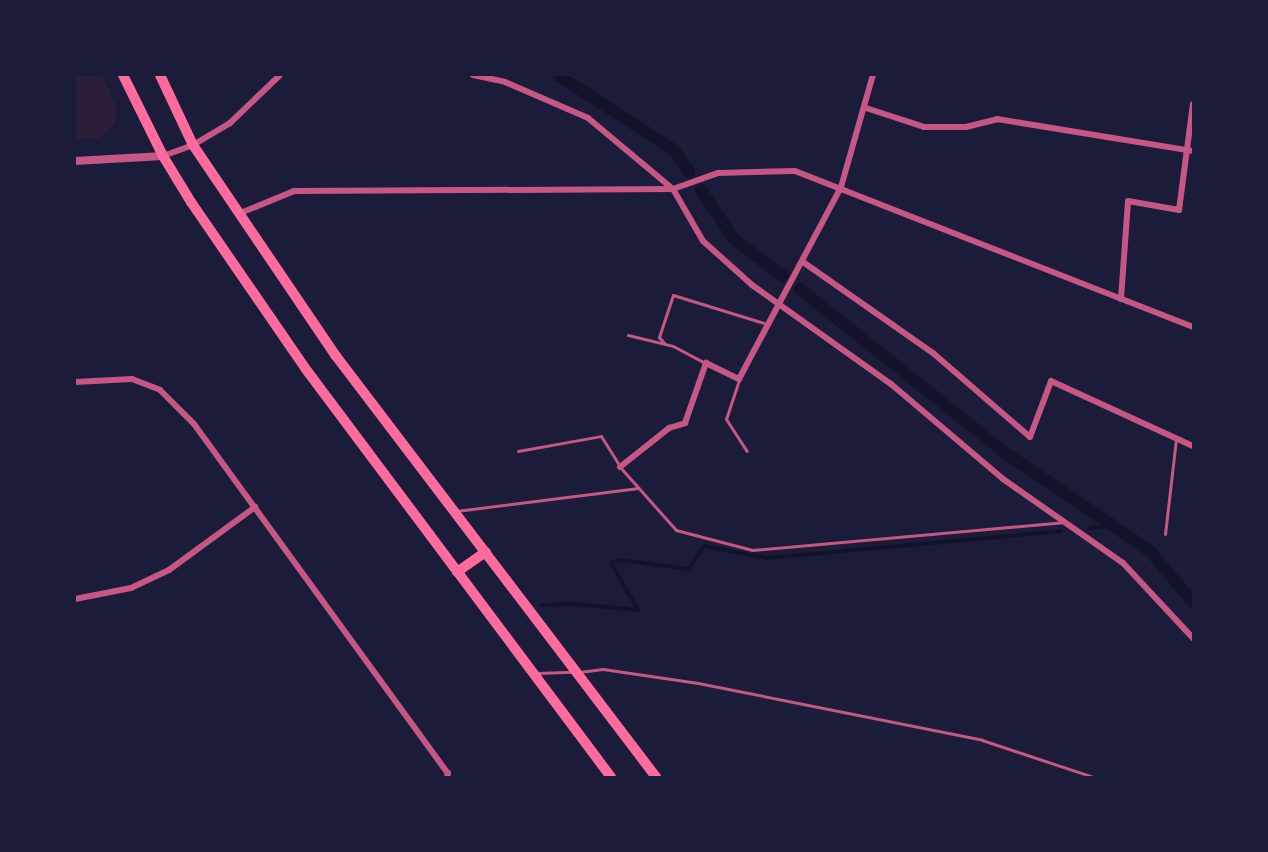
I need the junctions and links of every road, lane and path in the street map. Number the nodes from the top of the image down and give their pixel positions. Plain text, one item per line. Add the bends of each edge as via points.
1 (123, 75) edge
2 (160, 75) edge
3 (280, 75) edge
4 (473, 75) edge
5 (873, 75) edge
6 (1193, 104) edge
7 (866, 108) junction
8 (193, 145) junction
9 (1185, 150) junction
10 (1193, 151) edge
11 (163, 156) junction
12 (75, 160) edge
13 (841, 187) junction
14 (673, 189) junction
15 (238, 214) junction
16 (803, 262) junction
17 (1121, 299) junction
18 (779, 303) junction
19 (769, 324) junction
20 (1193, 327) edge
21 (628, 335) dead end
22 (665, 344) junction
23 (706, 363) junction
24 (739, 379) junction
25 (75, 382) edge
26 (1176, 439) junction
27 (1193, 446) edge
28 (518, 451) dead end
29 (747, 451) dead end
30 (620, 467) junction
31 (639, 488) junction
32 (255, 507) junction
33 (455, 511) junction
34 (1065, 522) junction
35 (1165, 534) dead end
36 (486, 552) junction
37 (458, 572) junction
38 (75, 599) edge
39 (1193, 638) edge
40 (578, 672) junction
41 (533, 673) junction
42 (447, 775) edge
43 (611, 777) edge
44 (656, 777) edge
45 (1093, 777) edge

1 - 11 main road
2 - 8 main road
3 - 8 street via 230,123
4 - 14 street via 505,82 588,118
5 - 7 street
6 - 9 street
7 - 9 street via 924,127 966,127 998,119
7 - 13 street
8 - 11 street
8 - 15 main road
9 - 10 street
9 - 17 street via 1179,210 1128,201
11 - 12 street
11 - 37 main road via 308,372
13 - 14 street via 795,171 718,173
13 - 16 street
13 - 17 street
14 - 15 street via 294,191
14 - 18 street via 703,241 752,285
15 - 33 main road via 336,356
16 - 18 street
16 - 26 street via 933,353 1030,437 1051,381
17 - 20 street
18 - 19 street
18 - 34 street via 891,384 1003,480
19 - 22 lane via 673,295 659,337
19 - 24 street
21 - 22 lane
22 - 23 lane
23 - 24 street
23 - 30 street via 685,423 669,428
24 - 29 lane via 726,419
25 - 32 street via 132,379 160,390 194,424
26 - 27 street
26 - 35 lane
28 - 30 lane via 601,436
30 - 31 lane
31 - 33 lane
31 - 34 lane via 676,530 752,550
32 - 38 street via 169,570 131,588
32 - 42 street
33 - 36 main road
34 - 39 street via 1123,562
36 - 37 main road
36 - 40 main road
37 - 41 main road
40 - 41 lane
40 - 44 main road
40 - 45 lane via 603,669 698,683 982,740
41 - 43 main road

